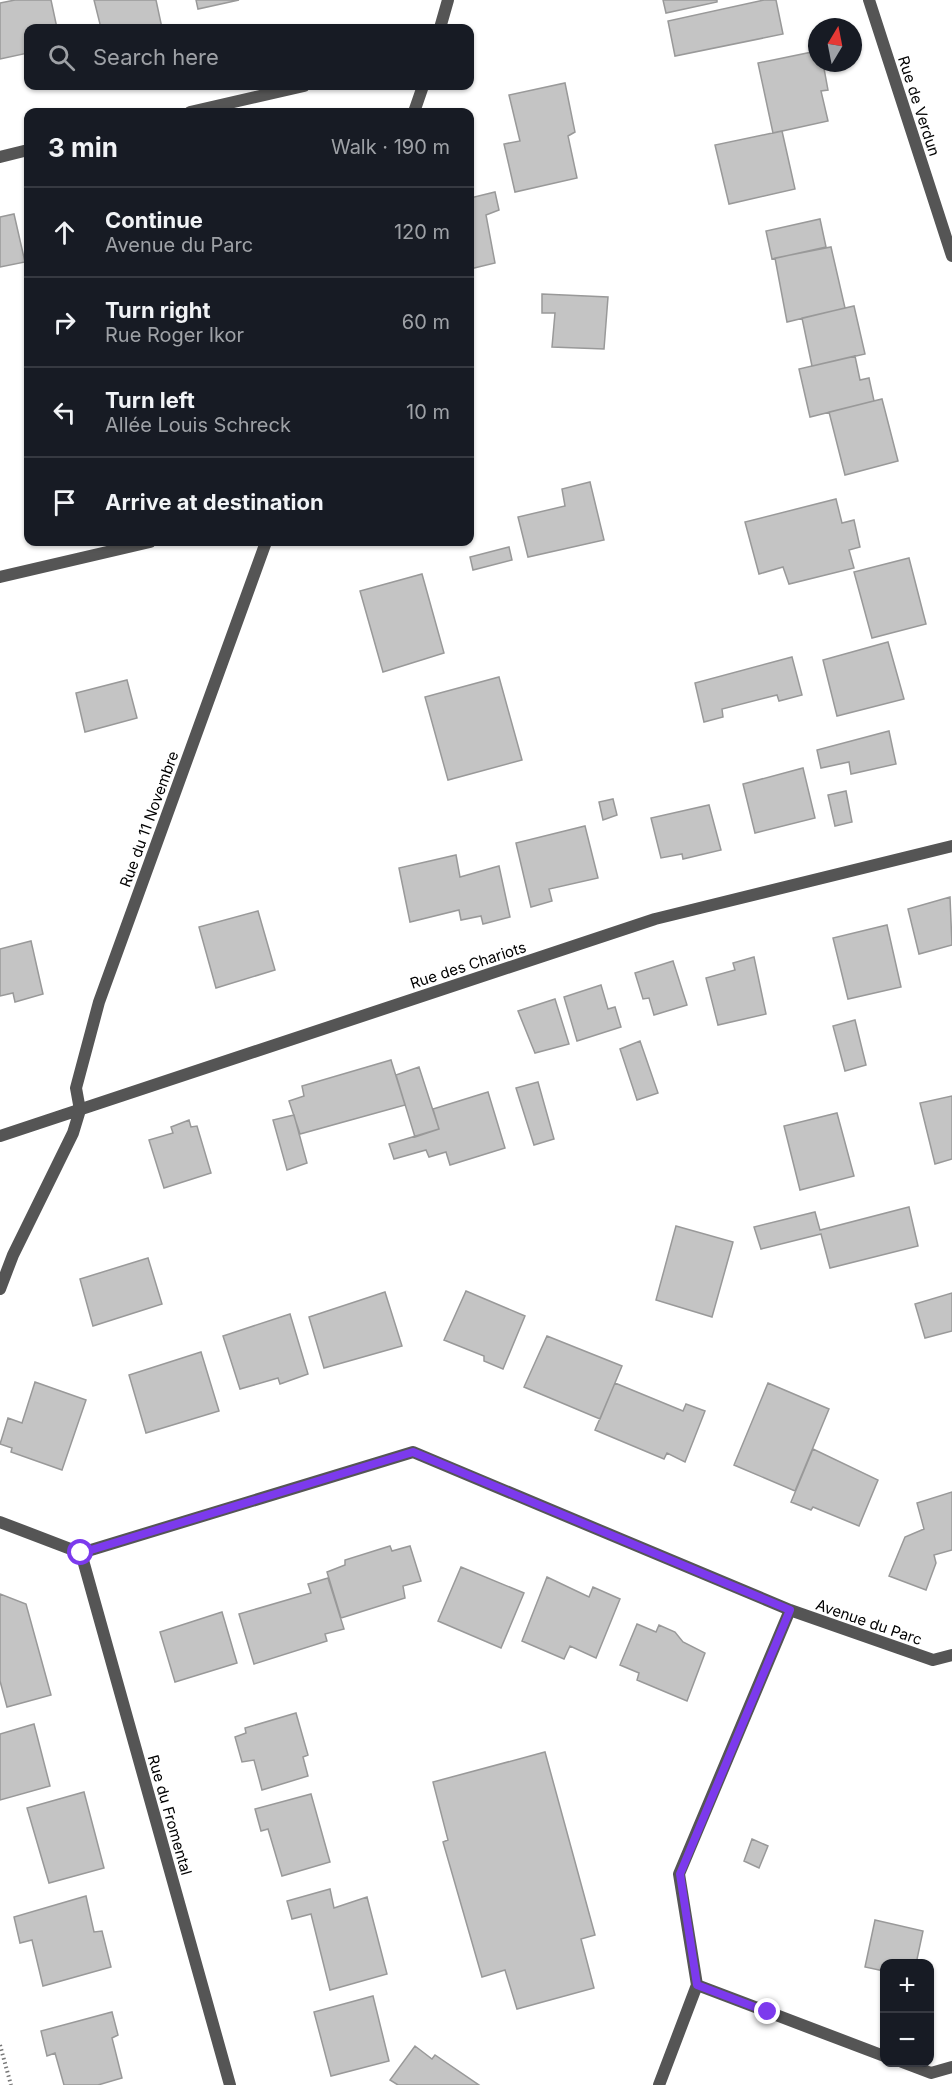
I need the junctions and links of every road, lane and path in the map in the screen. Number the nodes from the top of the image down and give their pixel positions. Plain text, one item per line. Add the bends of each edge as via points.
1 (448, 0) edge
2 (869, 0) edge
3 (441, 24) edge
4 (286, 90) edge
5 (422, 90) edge
6 (208, 108) edge
7 (415, 108) edge
8 (24, 151) edge
9 (0, 157) edge
10 (952, 256) edge
11 (133, 546) edge
12 (265, 546) edge
13 (0, 577) edge
14 (952, 846) edge
15 (80, 1110) junction
16 (0, 1136) edge
17 (0, 1289) edge
18 (0, 1522) edge
19 (81, 1553) junction
20 (790, 1610) junction
21 (952, 1655) edge
22 (697, 1985) junction
23 (0, 2045) edge
24 (880, 2054) edge
25 (916, 2067) edge
26 (952, 2067) edge
27 (11, 2085) edge
28 (230, 2085) edge
29 (659, 2085) edge

1 - 3 street
2 - 10 street, Rue de Verdun
4 - 6 street
5 - 7 street
8 - 9 street
11 - 13 street
12 - 15 street, Rue du 11 Novembre via 99,1002 76,1088
14 - 15 street, Rue des Chariots via 655,919
15 - 16 street, Rue des Chariots
15 - 17 street
18 - 19 street
19 - 20 street, Avenue du Parc via 413,1452
19 - 28 street, Rue du Fromental
20 - 21 street, Avenue du Parc via 933,1660
20 - 22 street via 680,1874
22 - 24 street
22 - 29 street
23 - 27 path
25 - 26 street via 931,2073

